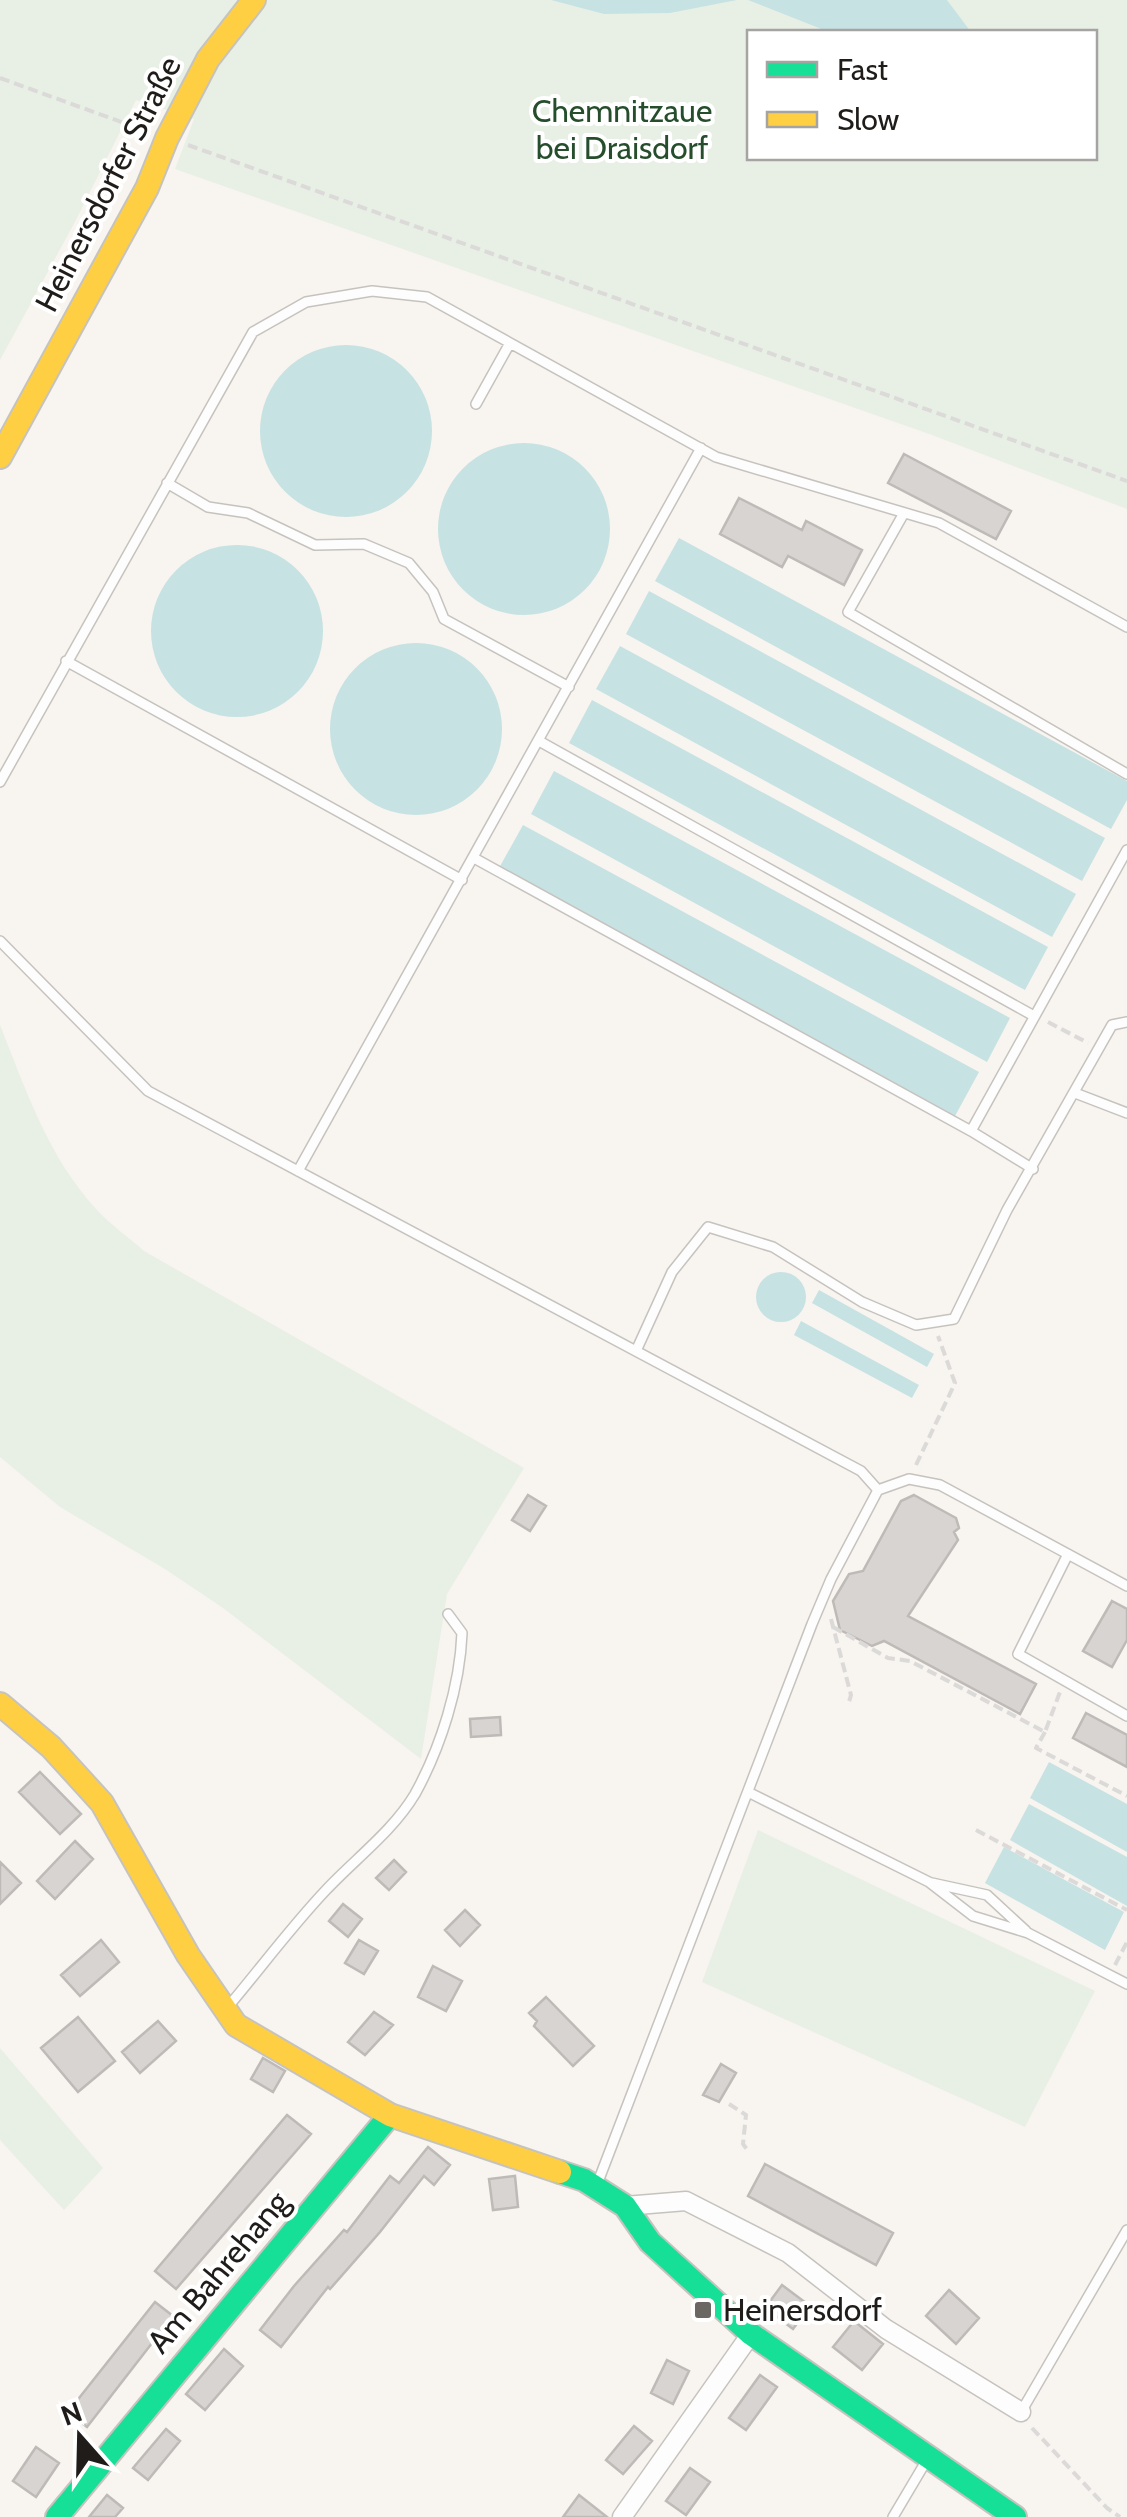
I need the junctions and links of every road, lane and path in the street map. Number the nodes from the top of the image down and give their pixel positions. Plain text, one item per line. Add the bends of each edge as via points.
1 (254, 0) edge
2 (0, 78) edge
3 (167, 138) junction
4 (510, 343) junction
5 (476, 404) dead end
6 (701, 448) junction
7 (0, 457) edge
8 (1127, 481) edge
9 (167, 482) junction
10 (904, 513) junction
11 (1127, 628) edge
12 (66, 661) junction
13 (569, 687) junction
14 (539, 741) junction
15 (1127, 774) edge
16 (0, 782) edge
17 (1127, 850) edge
18 (474, 858) junction
19 (462, 880) junction
20 (0, 941) edge
21 (1034, 1016) junction
22 (1127, 1022) edge
23 (1100, 1048) junction
24 (1076, 1093) junction
25 (1127, 1113) edge
26 (971, 1131) junction
27 (1033, 1170) junction
28 (298, 1171) junction
29 (933, 1322) junction
30 (636, 1351) junction
31 (909, 1479) junction
32 (878, 1490) junction
33 (1068, 1554) junction
34 (1127, 1586) edge
35 (824, 1595) junction
36 (448, 1614) dead end
37 (833, 1627) junction
38 (1065, 1680) junction
39 (849, 1702) dead end
40 (0, 1704) edge
41 (1127, 1716) edge
42 (1045, 1732) junction
43 (748, 1792) junction
44 (1127, 1796) edge
45 (976, 1830) dead end
46 (929, 1882) junction
47 (1127, 1910) edge
48 (1028, 1933) junction
49 (1127, 1942) edge
50 (1110, 1975) junction
51 (1127, 1984) edge
52 (225, 2010) junction
53 (729, 2104) dead end
54 (390, 2116) junction
55 (750, 2152) dead end
56 (596, 2187) junction
57 (625, 2206) junction
58 (1127, 2230) edge
59 (751, 2334) junction
60 (1021, 2412) junction
61 (930, 2456) junction
62 (57, 2517) edge
63 (622, 2517) edge
64 (893, 2517) edge
65 (1015, 2517) edge
66 (1120, 2517) edge

1 - 3 street, Heinersdorfer Straße via 208,59
2 - 3 path
3 - 7 street, Heinersdorfer Straße via 147,188
3 - 8 path
4 - 5 lane
4 - 6 lane
4 - 9 lane via 427,298 372,290 306,302 253,332
6 - 10 lane
6 - 13 lane
9 - 12 lane
9 - 13 lane via 208,507 248,513 315,545 364,544 409,564 433,592 444,619
10 - 11 lane via 939,523
10 - 15 lane via 848,612
12 - 16 lane
12 - 19 lane
13 - 14 lane
14 - 18 lane
14 - 21 lane
17 - 21 lane
18 - 19 lane
18 - 26 lane
19 - 28 lane
20 - 28 lane via 148,1091
21 - 23 path
21 - 26 lane
22 - 23 lane via 1112,1025
23 - 24 lane
24 - 25 lane
24 - 27 lane
26 - 27 lane
27 - 29 lane via 954,1320
28 - 30 lane
29 - 30 lane via 916,1325 862,1302 773,1247 708,1228 672,1272
29 - 31 path via 955,1383
30 - 32 lane via 861,1472
31 - 32 lane
31 - 33 lane via 940,1485
32 - 35 lane
33 - 34 lane
33 - 38 lane via 1018,1654
35 - 37 path
35 - 43 lane
36 - 52 lane via 462,1633 456,1687 414,1794
37 - 39 path
37 - 42 path
38 - 41 lane
38 - 42 path
40 - 52 street via 102,1804
42 - 44 path via 1036,1748
43 - 46 lane
43 - 56 lane
45 - 47 path
46 - 48 lane via 974,1916
46 - 48 lane via 987,1895
48 - 50 lane
49 - 50 path
50 - 51 lane
52 - 54 street via 236,2026
53 - 55 path via 746,2115 743,2144
54 - 56 street
54 - 62 street, Am Bahrehang
56 - 57 street
57 - 59 street via 650,2242
57 - 60 street via 686,2200 788,2252 886,2329
58 - 60 lane
59 - 61 street
59 - 63 street
60 - 66 path
61 - 64 lane
61 - 65 street

